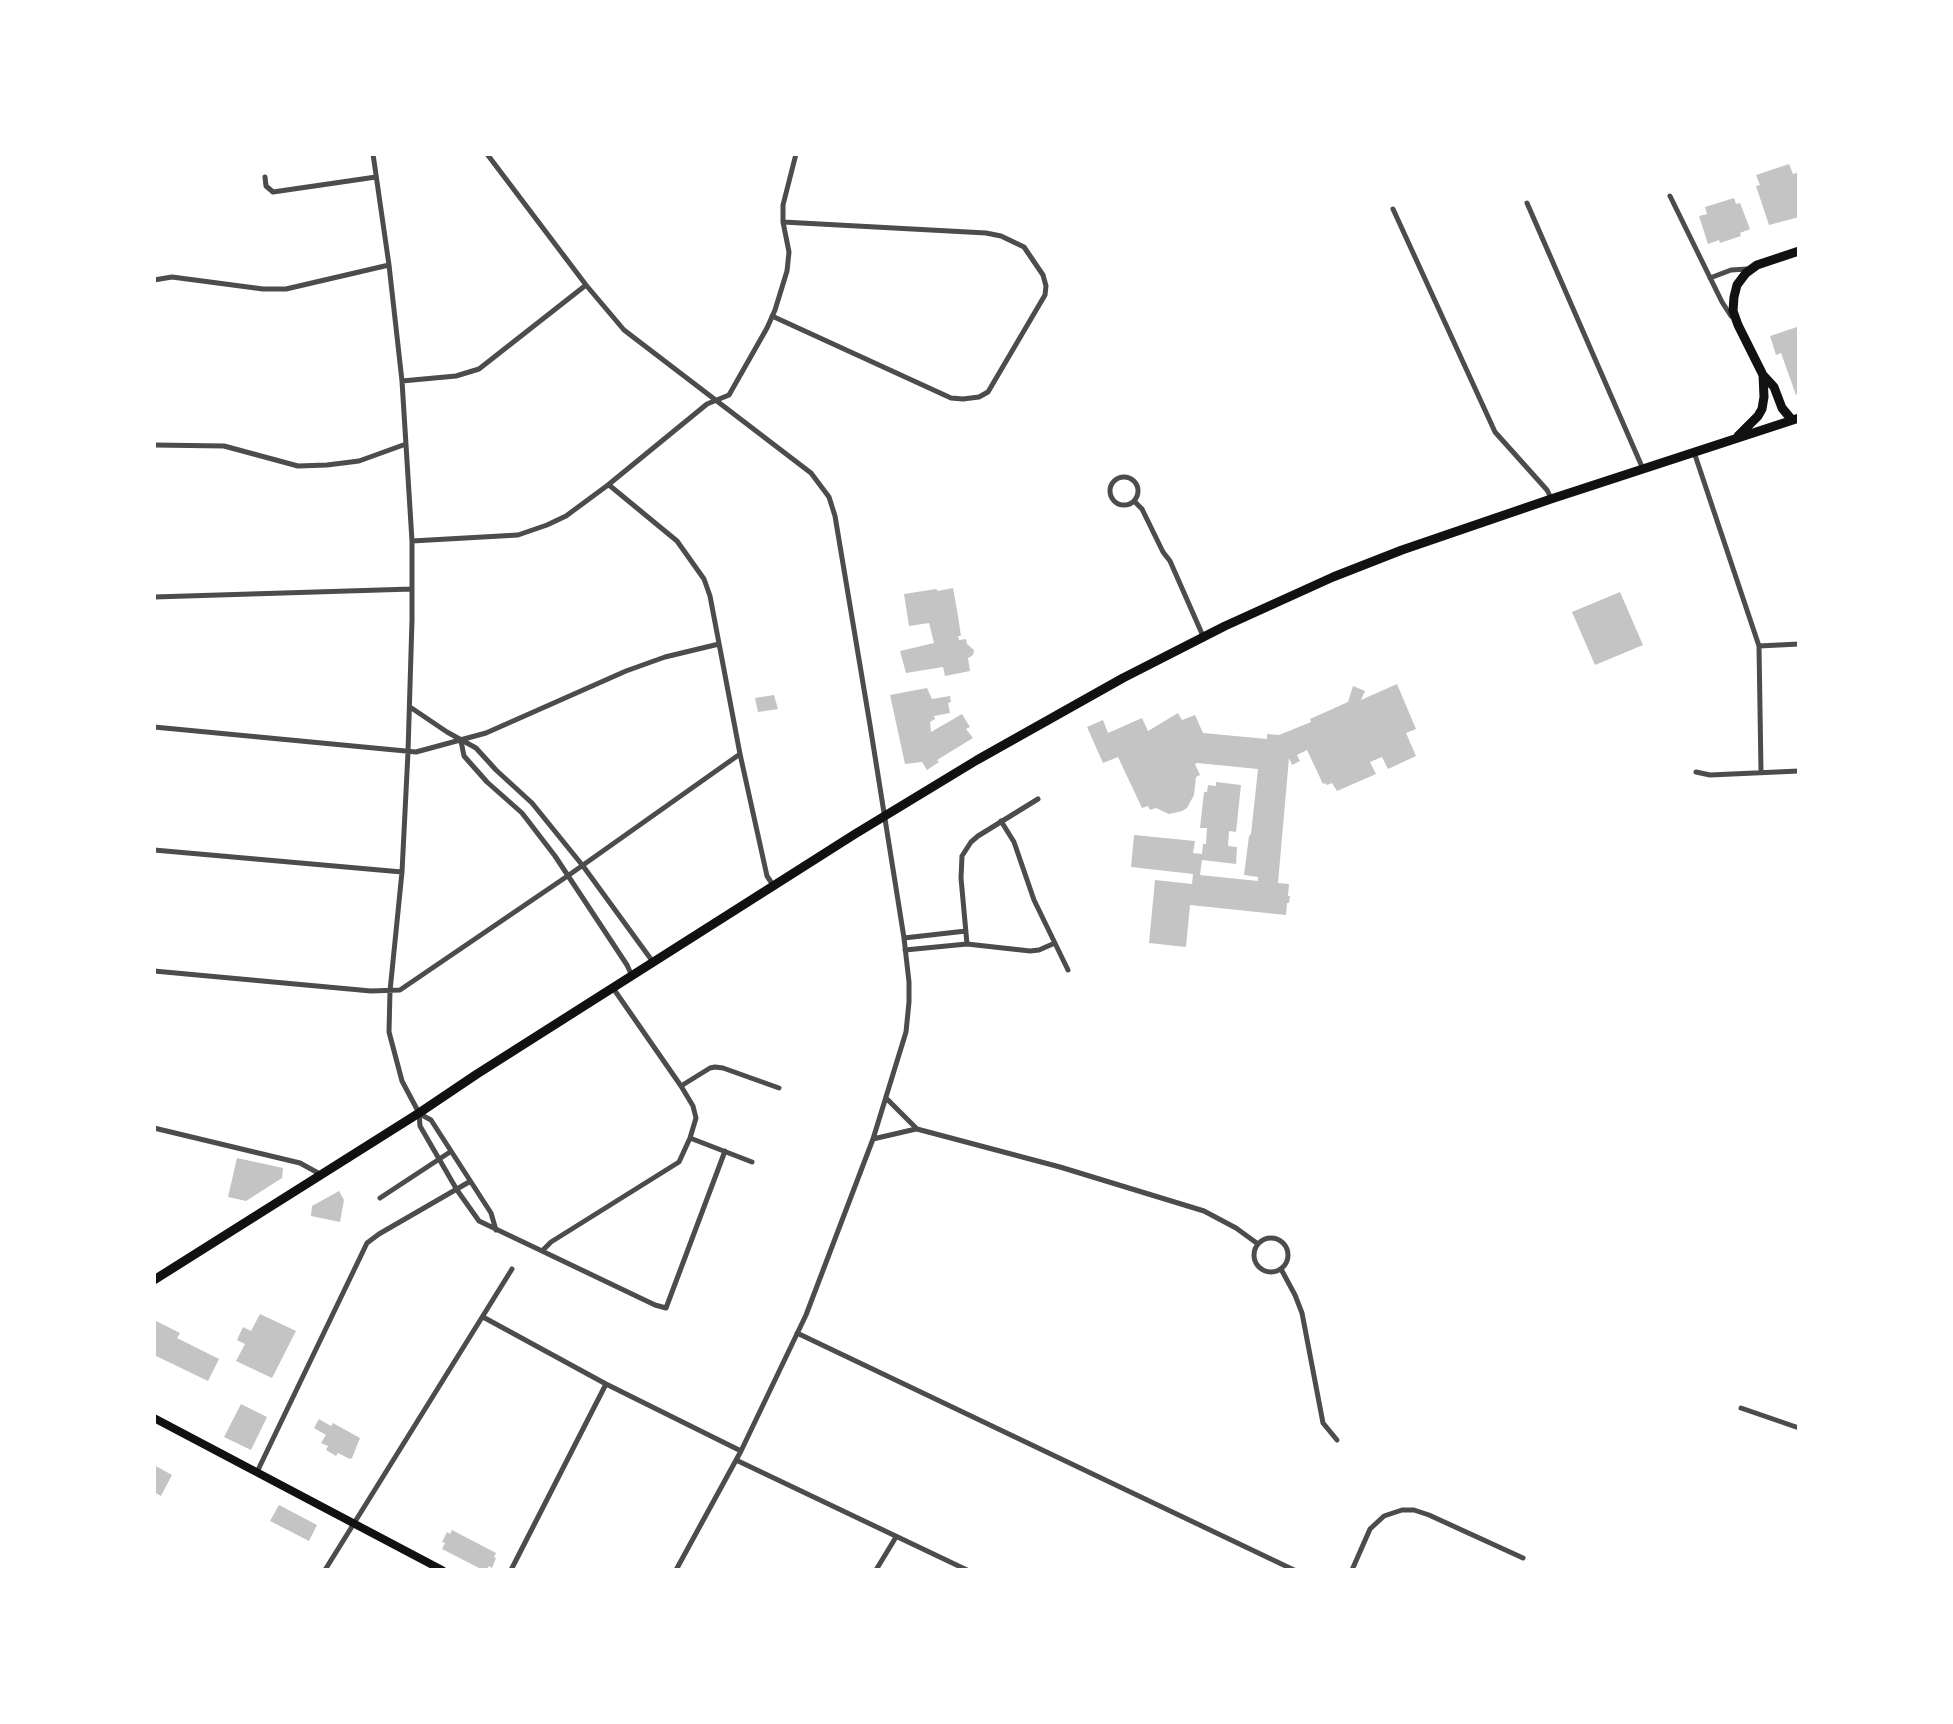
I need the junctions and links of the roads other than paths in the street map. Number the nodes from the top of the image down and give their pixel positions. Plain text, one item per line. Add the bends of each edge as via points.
1 (373, 154) edge
2 (487, 154) edge
3 (796, 154) edge
4 (265, 177) dead end
5 (376, 177) junction
6 (1670, 196) dead end
7 (1527, 203) dead end
8 (1393, 209) dead end
9 (783, 222) junction
10 (1799, 251) edge
11 (389, 265) junction
12 (1750, 269) junction
13 (1710, 278) junction
14 (154, 280) edge
15 (586, 285) junction
16 (772, 316) junction
17 (1738, 325) junction
18 (1763, 375) junction
19 (402, 381) junction
20 (717, 401) junction
21 (1795, 419) edge
22 (1738, 436) junction
23 (406, 444) junction
24 (154, 445) edge
25 (1694, 451) junction
26 (1644, 469) junction
27 (608, 485) junction
28 (1551, 499) junction
29 (1134, 501) junction
30 (412, 541) junction
31 (412, 589) junction
32 (154, 597) edge
33 (1203, 636) junction
34 (719, 644) junction
35 (1799, 644) edge
36 (1759, 646) junction
37 (410, 707) junction
38 (154, 727) edge
39 (460, 740) junction
40 (408, 752) junction
41 (740, 754) junction
42 (1799, 771) edge
43 (1696, 772) dead end
44 (1761, 772) junction
45 (1038, 799) dead end
46 (885, 815) junction
47 (1001, 821) junction
48 (154, 850) edge
49 (583, 866) junction
50 (402, 872) junction
51 (569, 875) junction
52 (773, 886) junction
53 (966, 931) junction
54 (904, 938) junction
55 (1055, 943) junction
56 (967, 944) junction
57 (905, 950) junction
58 (654, 962) junction
59 (1068, 970) dead end
60 (154, 971) edge
61 (632, 976) junction
62 (613, 988) junction
63 (390, 991) junction
64 (681, 1086) junction
65 (779, 1088) dead end
66 (886, 1098) junction
67 (419, 1113) junction
68 (154, 1128) edge
69 (917, 1129) junction
70 (690, 1138) junction
71 (873, 1139) junction
72 (725, 1151) junction
73 (450, 1152) junction
74 (441, 1159) junction
75 (752, 1162) dead end
76 (321, 1175) junction
77 (469, 1182) junction
78 (457, 1190) junction
79 (380, 1198) dead end
80 (496, 1230) junction
81 (1258, 1244) junction
82 (542, 1251) junction
83 (512, 1269) dead end
84 (1281, 1269) junction
85 (154, 1279) edge
86 (483, 1317) junction
87 (797, 1333) junction
88 (606, 1384) junction
89 (1741, 1408) dead end
90 (154, 1418) edge
91 (1799, 1428) edge
92 (1337, 1440) dead end
93 (741, 1451) junction
94 (736, 1460) junction
95 (257, 1472) junction
96 (354, 1523) junction
97 (896, 1537) junction
98 (1523, 1558) dead end
99 (325, 1570) edge
100 (442, 1570) edge
101 (511, 1570) edge
102 (676, 1570) edge
103 (876, 1570) edge
104 (967, 1570) edge
105 (1294, 1570) edge
106 (1352, 1570) edge

1 - 5 street
2 - 15 street
3 - 9 street
4 - 5 street via 273,192
5 - 11 street
6 - 13 street
7 - 26 street
8 - 28 street via 1495,432
9 - 16 street via 787,271
9 - 16 street via 1001,236 1024,247 1043,275 1045,295 988,392 963,399
10 - 12 main road
11 - 14 street via 286,289 172,277
11 - 19 street
12 - 13 street
12 - 17 main road via 1734,297
13 - 17 street
15 - 19 street via 479,369
15 - 20 street via 624,330
16 - 20 street via 729,395
17 - 18 main road
18 - 21 main road via 1782,408
18 - 22 main road via 1762,409
19 - 23 street
20 - 27 street
20 - 46 street via 811,473 829,497
21 - 22 main road
22 - 25 main road
23 - 24 street via 359,461 298,466 224,446
23 - 30 street
25 - 26 main road
25 - 36 street
26 - 28 main road
27 - 30 street via 566,516 518,535
27 - 34 street via 677,541 695,564 710,596
28 - 33 main road via 1402,550
29 - 29 street via 1134,480 1122,477 1112,482 1113,500 1121,505
29 - 33 street via 1170,561
30 - 31 street
31 - 32 street
31 - 37 street
33 - 46 main road
34 - 39 street via 626,671
34 - 41 street
35 - 36 street
36 - 44 street
37 - 39 street
37 - 40 street
38 - 40 street
39 - 40 street
39 - 49 street via 476,748 532,803
39 - 51 street via 464,756 522,813
40 - 50 street
41 - 49 street
41 - 52 street
42 - 44 street
43 - 44 street
45 - 47 street
46 - 52 main road
46 - 54 street
47 - 53 street via 971,842 962,856
47 - 55 street
48 - 50 street
49 - 51 street
49 - 58 street
50 - 63 street
51 - 61 street
51 - 63 street via 406,987
52 - 58 main road
53 - 54 street
53 - 56 street
54 - 57 street
55 - 56 street via 1030,951
55 - 59 street
56 - 57 street
57 - 66 street via 906,1032
58 - 61 main road
60 - 63 street
61 - 62 main road
62 - 64 street
62 - 67 main road
63 - 67 street via 394,1057
64 - 65 street via 715,1067
64 - 70 street via 696,1112
66 - 69 street
66 - 71 street
67 - 73 street via 431,1120
67 - 74 street via 420,1126
67 - 76 main road
68 - 76 street via 300,1163
69 - 71 street
69 - 81 street via 1189,1207
70 - 72 street
70 - 82 street via 679,1162
71 - 87 street
72 - 75 street
72 - 82 street via 666,1308
73 - 74 street
73 - 77 street
74 - 78 street
74 - 79 street
76 - 85 main road
77 - 78 street
77 - 80 street
78 - 80 street via 479,1221
78 - 95 street via 367,1243
80 - 82 street
81 - 84 street via 1254,1254 1260,1268
81 - 84 street via 1267,1239 1282,1242 1288,1256
83 - 86 street
84 - 92 street via 1303,1316 1323,1423
86 - 88 street
86 - 96 street
87 - 93 street
87 - 105 street
88 - 93 street
88 - 101 street
89 - 91 street
90 - 95 main road
93 - 94 street
94 - 97 street
94 - 102 street
95 - 96 main road
96 - 99 street
96 - 100 main road
97 - 103 street
97 - 104 street
98 - 106 street via 1414,1510 1376,1521

